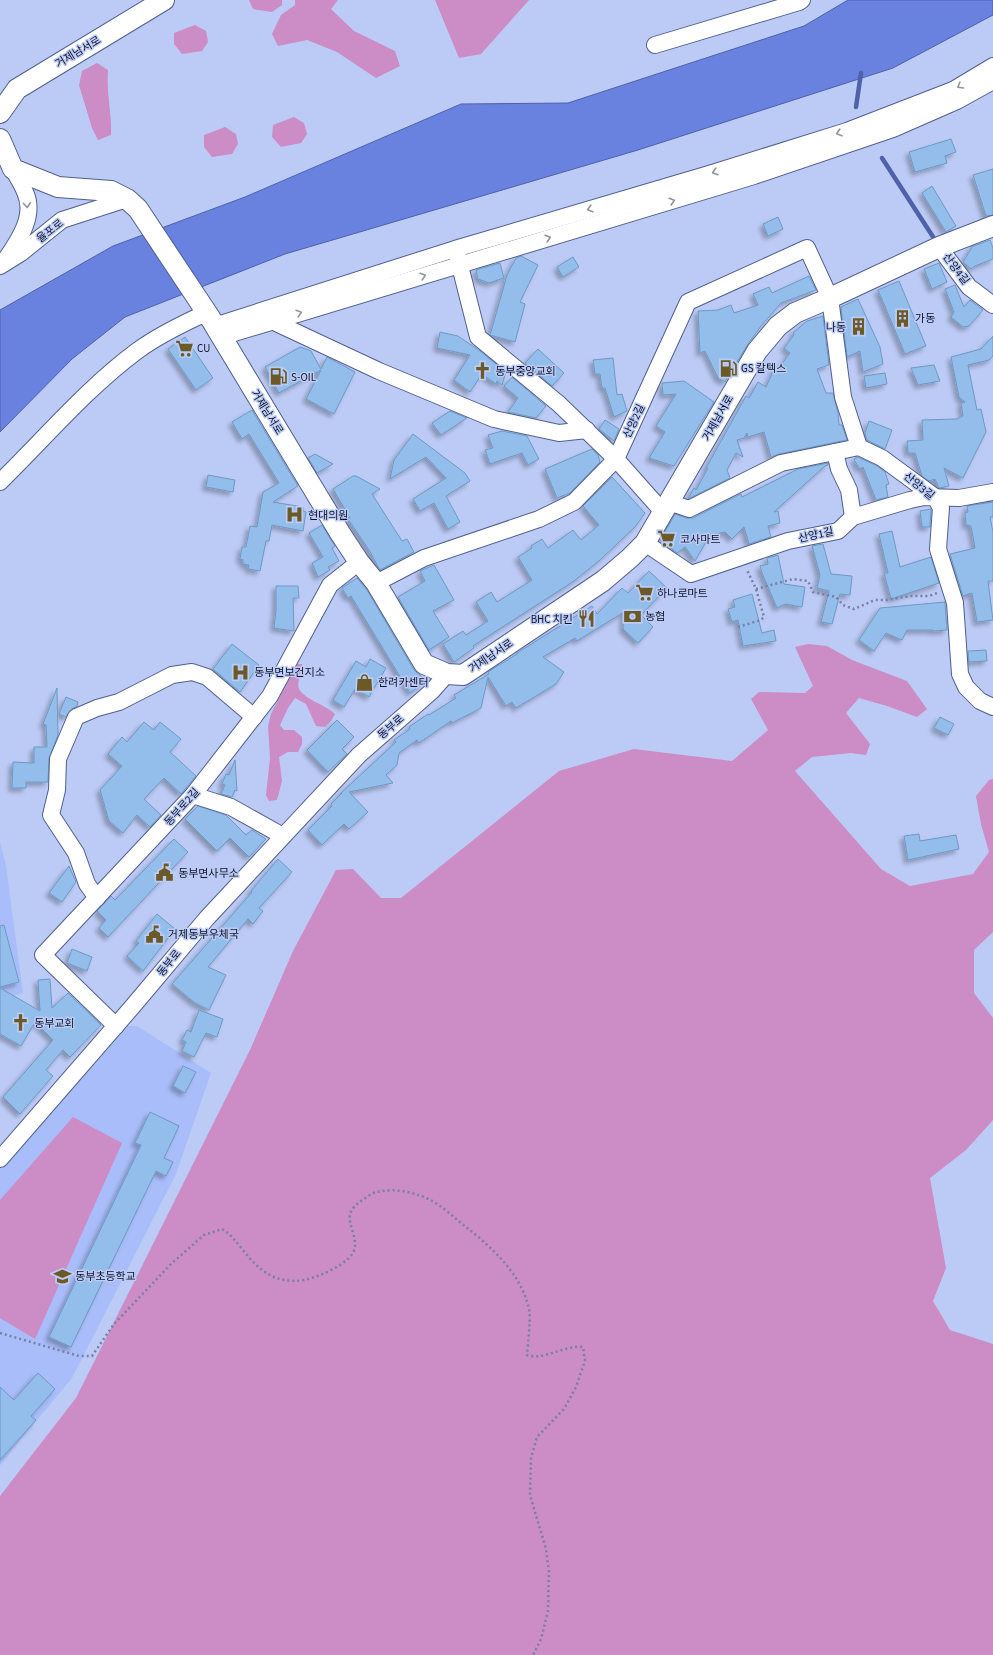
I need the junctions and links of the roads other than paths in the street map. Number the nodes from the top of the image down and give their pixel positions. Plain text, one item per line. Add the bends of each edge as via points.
1 (164, 0) edge
2 (802, 0) edge
3 (655, 45) dead end
4 (993, 66) edge
5 (993, 81) edge
6 (0, 113) edge
7 (0, 139) edge
8 (13, 169) junction
9 (133, 204) junction
10 (993, 226) edge
11 (939, 247) junction
12 (455, 249) junction
13 (1, 265) edge
14 (460, 265) junction
15 (830, 298) junction
16 (993, 305) edge
17 (272, 321) junction
18 (213, 323) junction
19 (587, 430) junction
20 (859, 447) junction
21 (835, 452) junction
22 (616, 459) junction
23 (0, 482) edge
24 (993, 492) edge
25 (935, 497) junction
26 (666, 507) junction
27 (853, 517) junction
28 (645, 543) junction
29 (359, 562) junction
30 (376, 583) junction
31 (447, 674) junction
32 (993, 707) edge
33 (254, 717) junction
34 (193, 795) junction
35 (283, 836) junction
36 (97, 898) junction
37 (116, 1026) junction
38 (0, 1158) edge

1 - 6 main road, 거제남서로 via 17,89
2 - 3 street
4 -> 12 street via 954,90 847,131
14 -> 5 street via 754,176 893,129 957,101
7 - 8 main road
8 - 9 main road via 58,187 111,191
8 -> 13 street via 26,193 28,214 20,238
9 - 13 street, 율포로 via 62,220 21,253
9 - 18 main road, 거제남서로
10 - 11 main road, 거제남서로
11 - 15 main road, 거제남서로
11 - 16 street, 산양4길 via 969,287
12 - 14 street
12 - 18 street via 285,302 272,300
17 -> 14 street
14 - 19 street via 478,337
15 - 20 street via 842,397
15 - 22 street, 산양2길 via 807,248 688,302
15 - 26 main road, 거제남서로 via 795,313 778,326 757,351
17 - 18 street
17 - 19 street via 379,371 494,419 559,433
18 - 23 street via 190,320 138,350 108,374
18 - 29 main road, 거제남서로
19 - 22 street
20 - 21 street
20 - 25 street, 산양3길 via 882,458
21 - 26 street via 781,463 689,509
21 - 27 street via 839,469 849,490
22 - 26 street
22 - 30 street, 산양2길 via 574,502 539,519 424,558
24 - 25 street, 산양1길 via 959,498
25 - 27 street, 산양1길 via 910,500
25 - 32 street, 산양3길 via 941,508 938,549 955,603 960,674 966,687 980,701
26 - 28 main road, 거제남서로
27 - 28 street, 산양1길 via 838,531 788,541 691,574
28 - 31 main road, 거제남서로 via 603,581 463,675
29 - 30 main road, 거제남서로
29 - 33 street, 동부로2길 via 330,586 270,696
30 - 31 main road, 거제남서로 via 424,664
31 - 35 street, 동부로 via 432,691 358,755
33 - 34 street, 동부로2길
33 - 36 street via 207,677 192,672 172,675 119,702 76,716 58,759 57,790 51,815 76,853 87,884
34 - 35 street via 231,807
34 - 36 street, 동부로2길
35 - 37 street, 동부로 via 195,931
36 - 37 street, 동부로2길 via 42,955
37 - 38 street, 동부로

